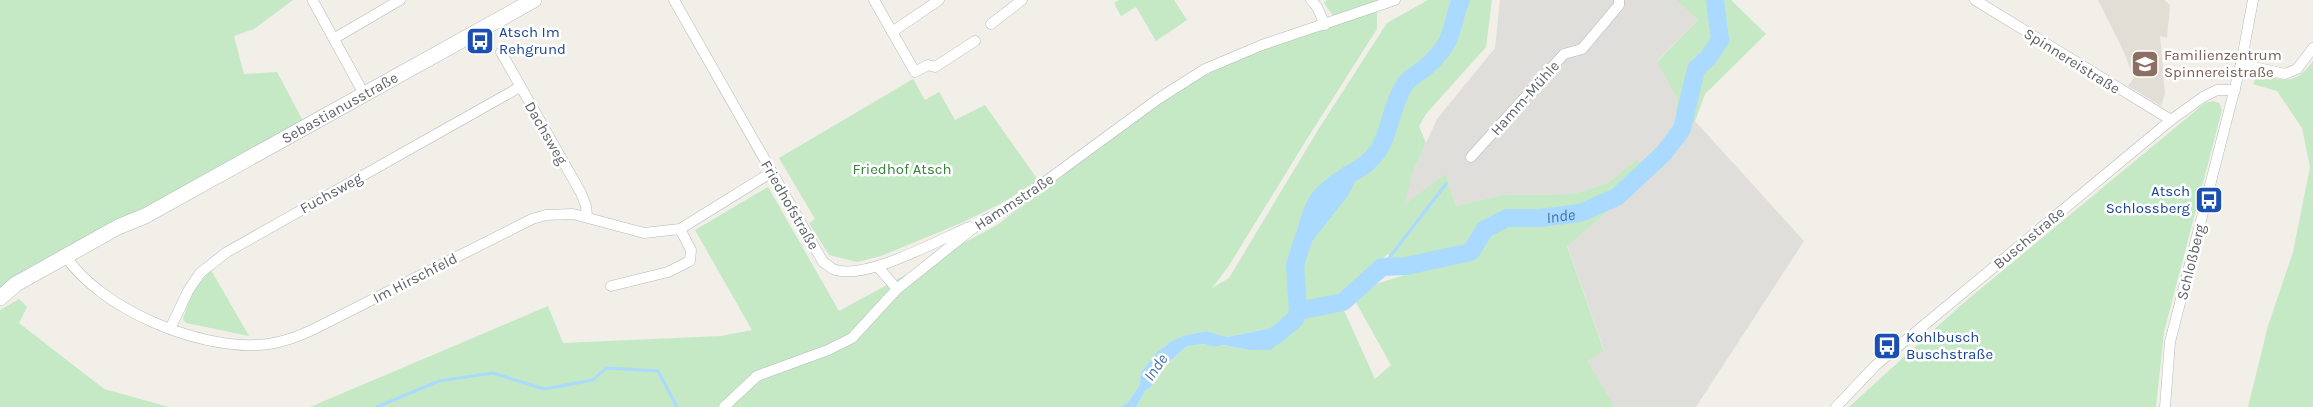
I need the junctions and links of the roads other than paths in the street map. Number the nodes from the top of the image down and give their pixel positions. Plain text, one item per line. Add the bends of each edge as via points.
1 (400, 0) edge
2 (534, 0) edge
3 (674, 0) edge
4 (874, 0) edge
5 (939, 0) edge
6 (1022, 0) edge
7 (1311, 0) edge
8 (1395, 0) edge
9 (1619, 0) edge
10 (1975, 0) edge
11 (2253, 0) edge
12 (313, 1) edge
13 (991, 24) dead end
14 (1325, 25) junction
15 (892, 32) junction
16 (335, 38) junction
17 (975, 41) dead end
18 (2313, 48) edge
19 (501, 52) dead end
20 (2241, 64) junction
21 (520, 87) junction
22 (2234, 90) junction
23 (364, 94) junction
24 (2170, 120) junction
25 (1471, 157) dead end
26 (772, 172) junction
27 (587, 216) junction
28 (981, 222) junction
29 (680, 229) junction
30 (68, 260) junction
31 (878, 267) junction
32 (610, 286) dead end
33 (897, 289) junction
34 (0, 298) edge
35 (170, 329) junction
36 (724, 407) edge
37 (1836, 407) edge
38 (2165, 407) edge

1 - 16 street
2 - 23 main road, Sebastianusstraße
3 - 26 street, Friedhofstraße
4 - 15 street
5 - 15 street
6 - 13 street
7 - 14 street
8 - 14 street, Hammstraße
9 - 25 street, Hamm-Mühle via 1610,18 1582,49 1564,54
10 - 24 street, Spinnereistraße
11 - 20 street, Schloßberg
12 - 16 street
14 - 28 street, Hammstraße via 1262,45 1205,69 1158,99 1008,209
15 - 17 street via 915,72 928,65 935,67
16 - 23 street
18 - 20 street via 2297,69 2285,74
19 - 21 street, Dachsweg
20 - 22 street, Schloßberg
21 - 27 street, Dachsweg via 581,194
21 - 35 street, Fuchsweg via 226,252 200,272
22 - 24 street, Buschstraße via 2217,90
22 - 38 street, Schloßberg via 2170,342
23 - 30 main road, Sebastianusstraße via 146,216 118,227
24 - 37 street, Buschstraße via 1876,365
26 - 29 street, Im Hirschfeld
26 - 31 street, Friedhofstraße via 823,262 836,270
27 - 29 street, Im Hirschfeld via 644,233
27 - 35 street, Im Hirschfeld via 559,214 532,219 316,328 281,342 247,345 217,342
28 - 31 street, Friedhofstraße
28 - 33 street, Hammstraße
29 - 32 street via 691,250 690,261 668,272
30 - 34 main road, Sebastianusstraße via 16,284
30 - 35 street, Im Hirschfeld via 92,284 132,311
31 - 33 street
33 - 36 street, Hammstraße via 852,338 757,376

